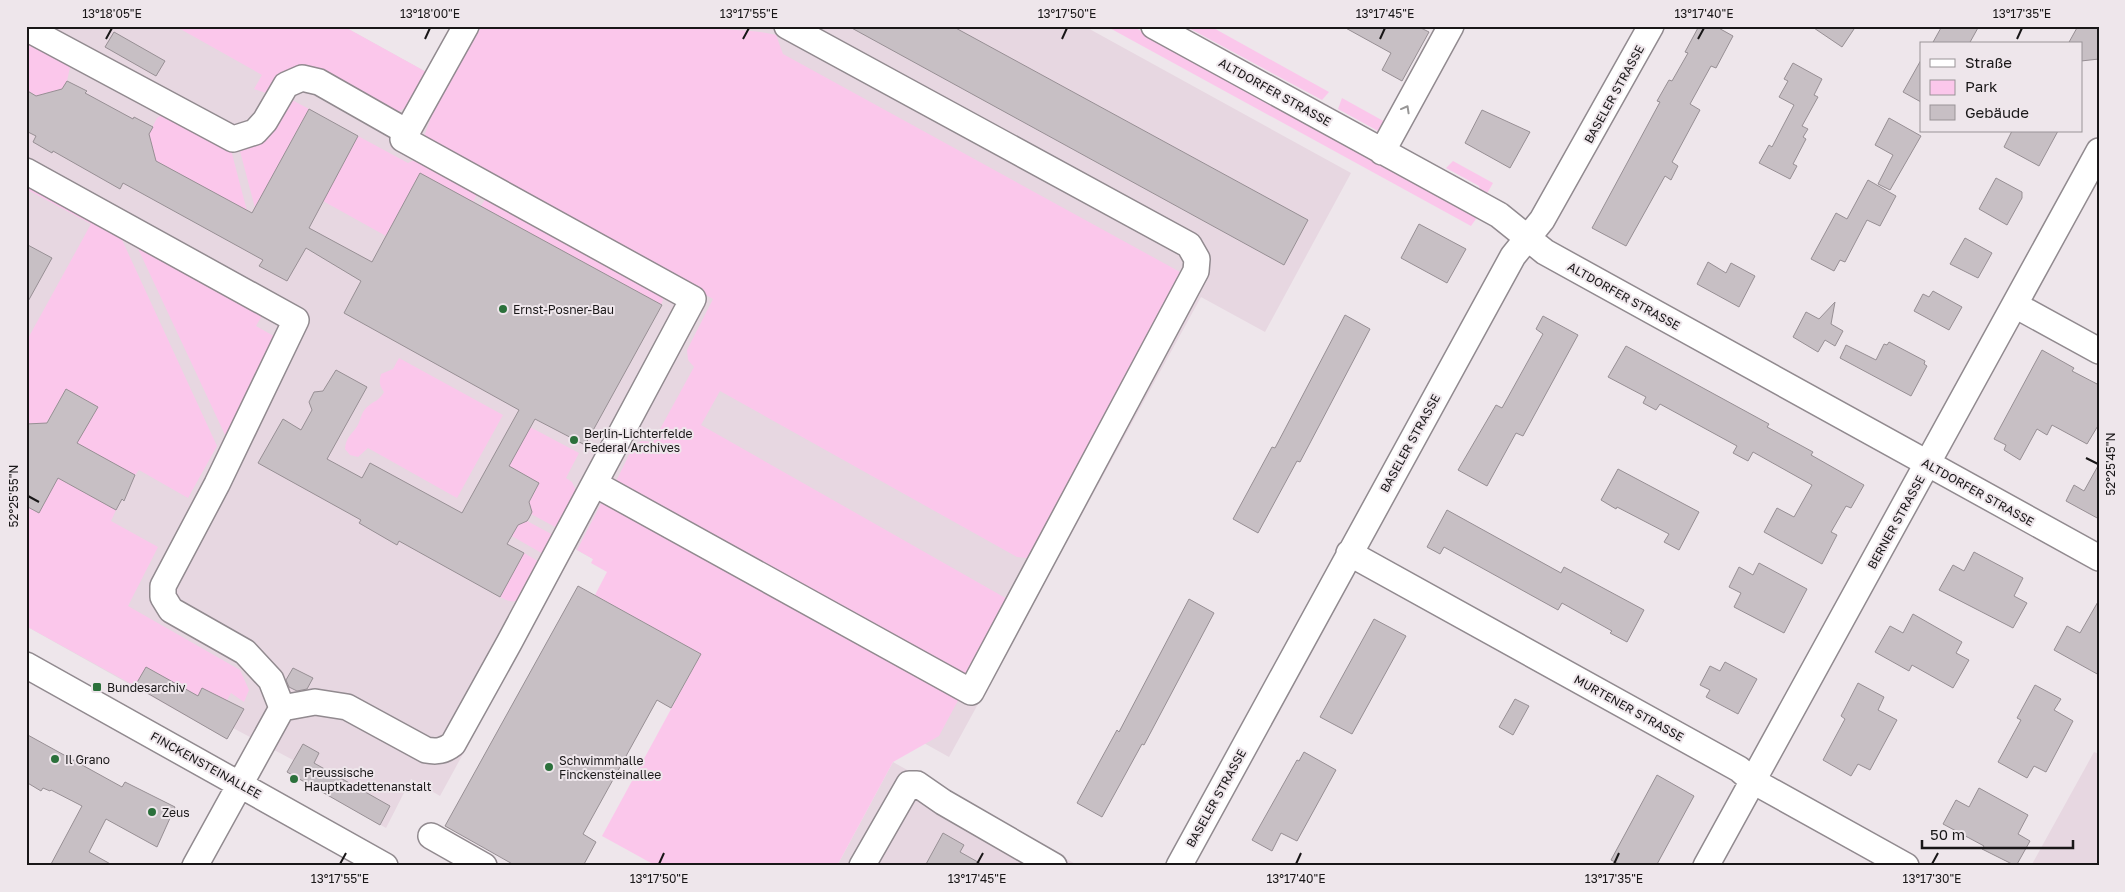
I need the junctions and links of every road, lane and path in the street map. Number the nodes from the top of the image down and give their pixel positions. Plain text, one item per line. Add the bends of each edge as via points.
1 (466, 26) edge
2 (787, 26) edge
3 (1451, 26) edge
4 (1651, 26) edge
5 (1156, 27) edge
6 (26, 28) edge
7 (407, 132) junction
8 (2099, 151) edge
9 (1382, 152) junction
10 (26, 171) edge
11 (2090, 189) edge
12 (1526, 239) junction
13 (2015, 305) junction
14 (2099, 350) edge
15 (1928, 465) junction
16 (595, 484) junction
17 (1349, 553) junction
18 (2099, 558) edge
19 (26, 665) edge
20 (282, 708) junction
21 (1753, 781) junction
22 (240, 785) junction
23 (431, 836) dead end
24 (351, 858) edge
25 (196, 866) edge
26 (385, 866) edge
27 (484, 866) edge
28 (862, 866) edge
29 (1054, 866) edge
30 (1179, 866) edge
31 (1706, 866) edge
32 (1906, 866) edge

1 - 7 street
2 - 16 street via 1189,246 1197,259 1196,271 971,692
9 -> 3 street
4 - 12 street, BASELER STRASSE via 1542,220
5 - 9 street, ALTDORFER STRASSE
6 - 7 street via 233,139 255,132 286,86 302,78 319,82
7 - 16 street via 403,139 693,299
8 - 11 street, BERNER STRASSE
9 - 12 street, ALTDORFER STRASSE via 1499,215
10 - 20 street via 296,320 217,484 163,586 163,597 172,610 245,652 271,680
11 - 13 street, BERNER STRASSE
12 - 15 street, ALTDORFER STRASSE
12 - 17 street, BASELER STRASSE via 1513,256
13 - 14 street
13 - 15 street, BERNER STRASSE
15 - 18 street, ALTDORFER STRASSE
15 - 21 street, BERNER STRASSE
16 - 20 street via 463,727 446,750 426,750 347,707 315,702
17 - 21 street, MURTENER STRASSE via 1739,769
17 - 30 street, BASELER STRASSE
19 - 22 street, FINCKENSTEINALLEE
20 - 22 street
21 - 31 street, BERNER STRASSE
21 - 32 street, MURTENER STRASSE
22 - 24 street, FINCKENSTEINALLEE
22 - 25 street
23 - 27 street
24 - 26 street, FINCKENSTEINALLEE
28 - 29 street via 909,784 917,784

